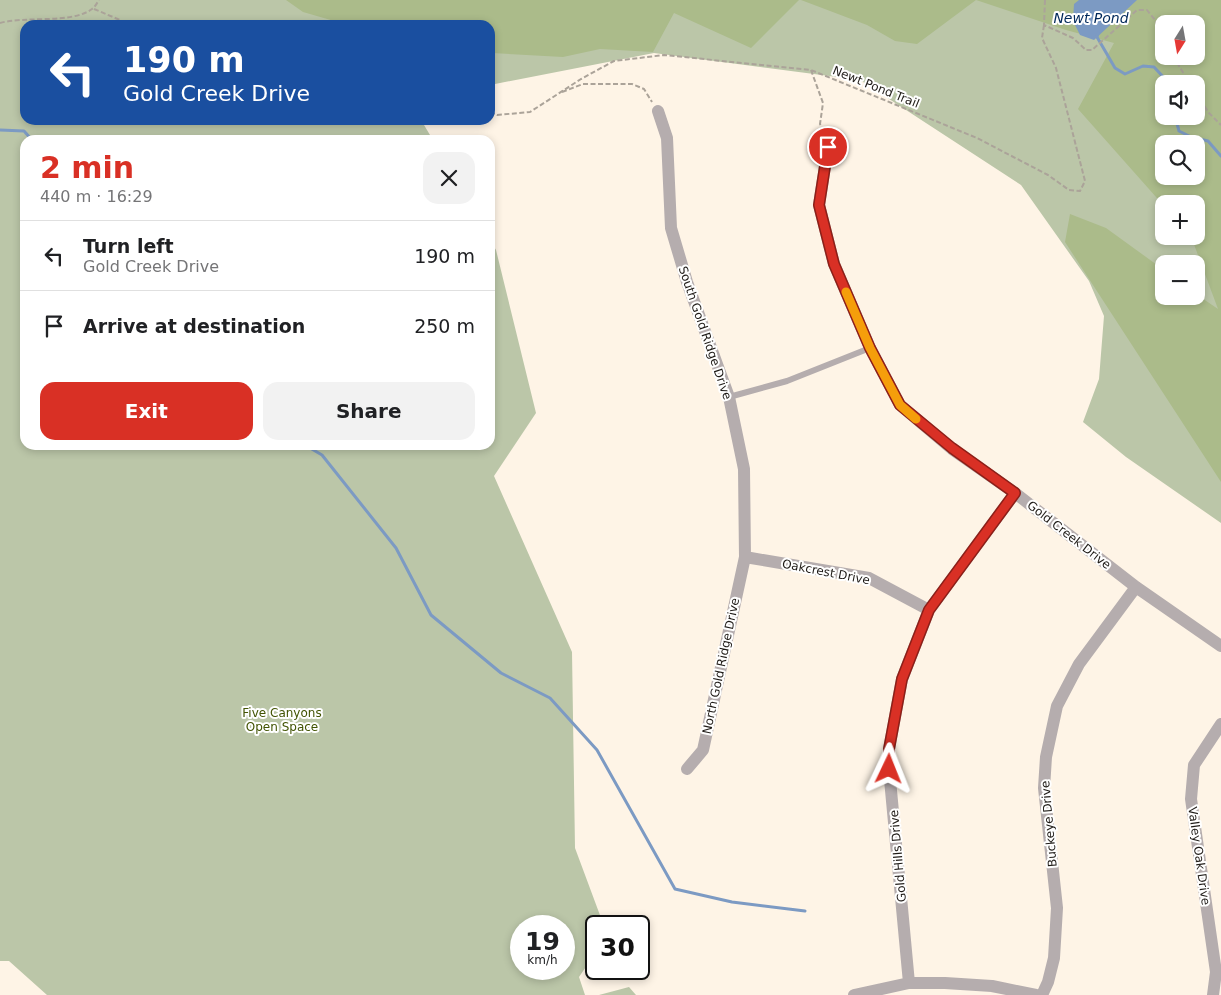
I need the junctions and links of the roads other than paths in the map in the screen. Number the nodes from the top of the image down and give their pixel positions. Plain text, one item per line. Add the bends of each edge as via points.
1 (658, 111) road end
2 (828, 147) road end
3 (870, 348) junction
4 (729, 397) junction
5 (1015, 493) junction
6 (745, 557) junction
7 (1136, 587) junction
8 (929, 610) junction
9 (1221, 646) edge
10 (1221, 724) edge
11 (687, 769) dead end
12 (909, 983) junction
13 (854, 995) edge
14 (1036, 995) edge
15 (1042, 995) edge
16 (1213, 995) edge

1 - 4 street, South Gold Ridge Drive via 667,138 671,228 686,282
2 - 3 street, Gold Creek Drive via 819,205 834,264
3 - 4 lane via 787,381
3 - 5 street, Gold Creek Drive via 900,405 952,448
4 - 6 street, South Gold Ridge Drive via 744,468
5 - 7 street, Gold Creek Drive
5 - 8 street, Gold Hills Drive
6 - 8 street, Oakcrest Drive via 869,578
6 - 11 street, North Gold Ridge Drive via 703,750
7 - 9 street, Gold Creek Drive
7 - 15 street, Buckeye Drive via 1078,664 1055,714 1046,757 1044,788 1057,908 1054,958
8 - 12 street, Gold Hills Drive via 902,679 889,749
10 - 16 street, Valley Oak Drive via 1194,765 1191,798 1216,972
12 - 13 street
12 - 14 street via 992,986

